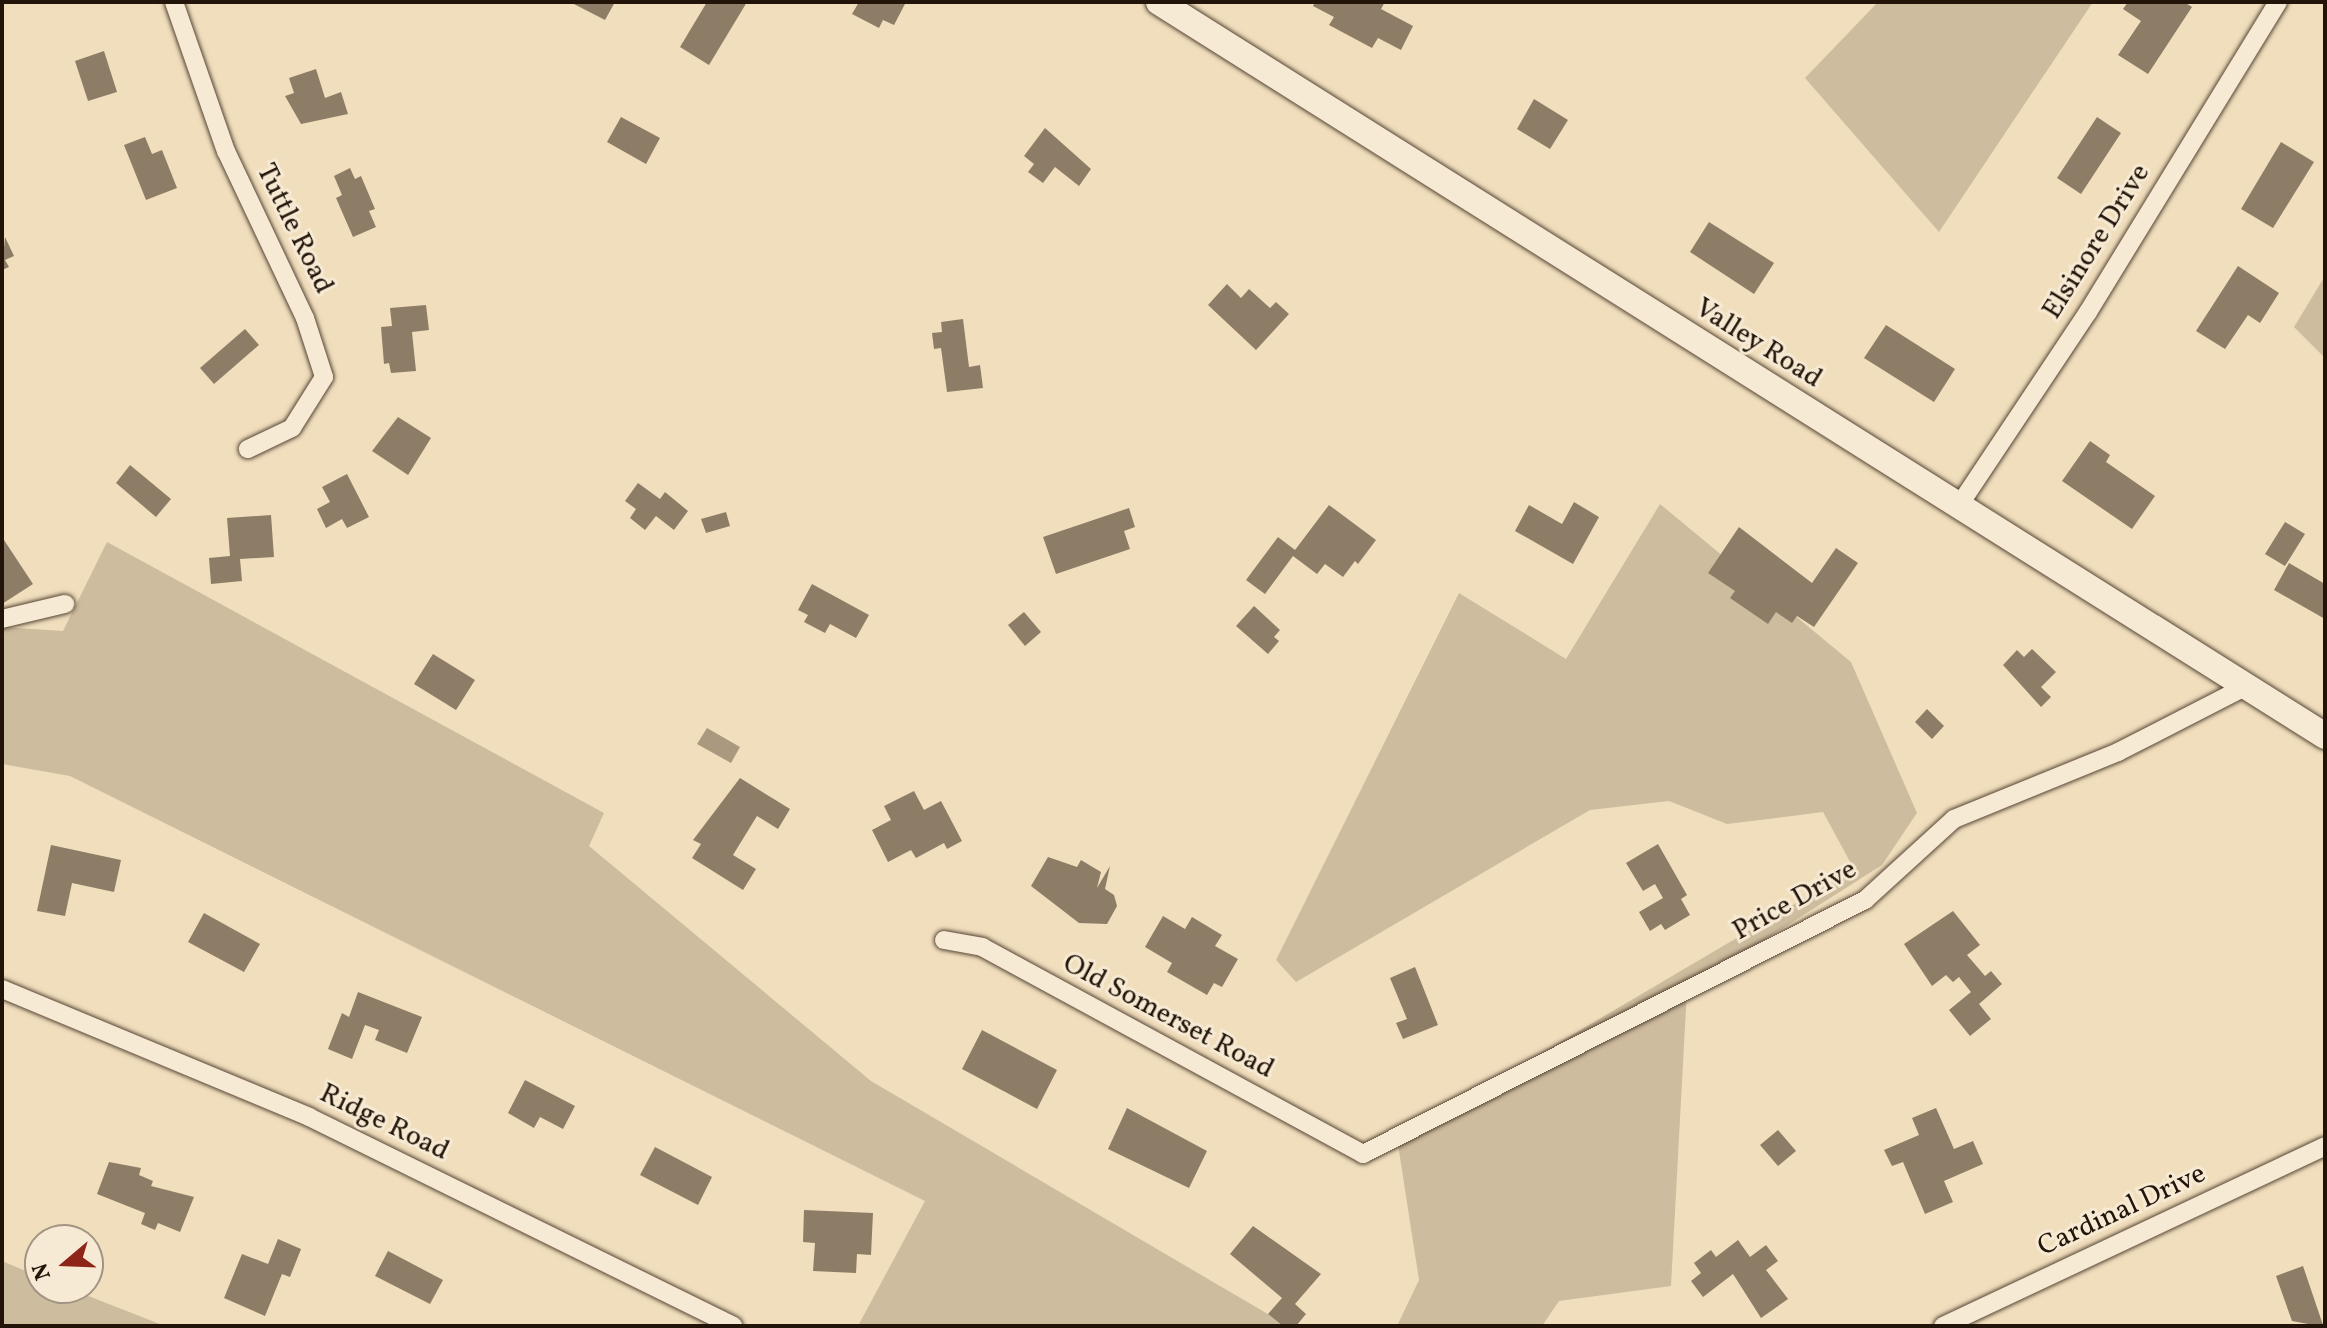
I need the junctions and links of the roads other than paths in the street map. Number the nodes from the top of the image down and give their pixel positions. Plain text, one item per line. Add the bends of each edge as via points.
1 (174, 2) edge
2 (1159, 2) edge
3 (2278, 2) edge
4 (248, 449) dead end
5 (1958, 507) junction
6 (65, 604) dead end
7 (2, 619) edge
8 (2245, 687) junction
9 (2325, 736) edge
10 (944, 940) dead end
11 (2, 989) edge
12 (2325, 1146) edge
13 (1363, 1154) joint
14 (733, 1326) edge
15 (1943, 1326) edge

1 - 4 street, Tuttle Road via 226,151 305,318 324,377 292,428
2 - 5 main road, Valley Road
3 - 5 street, Elsinore Drive via 2088,312
5 - 8 main road, Valley Road
6 - 7 street
8 - 9 main road, Valley Road
8 - 13 street, Price Drive via 2118,752 1954,819 1865,900
10 - 13 street, Old Somerset Road via 982,947
11 - 14 street, Ridge Road via 309,1117
12 - 15 street, Cardinal Drive

